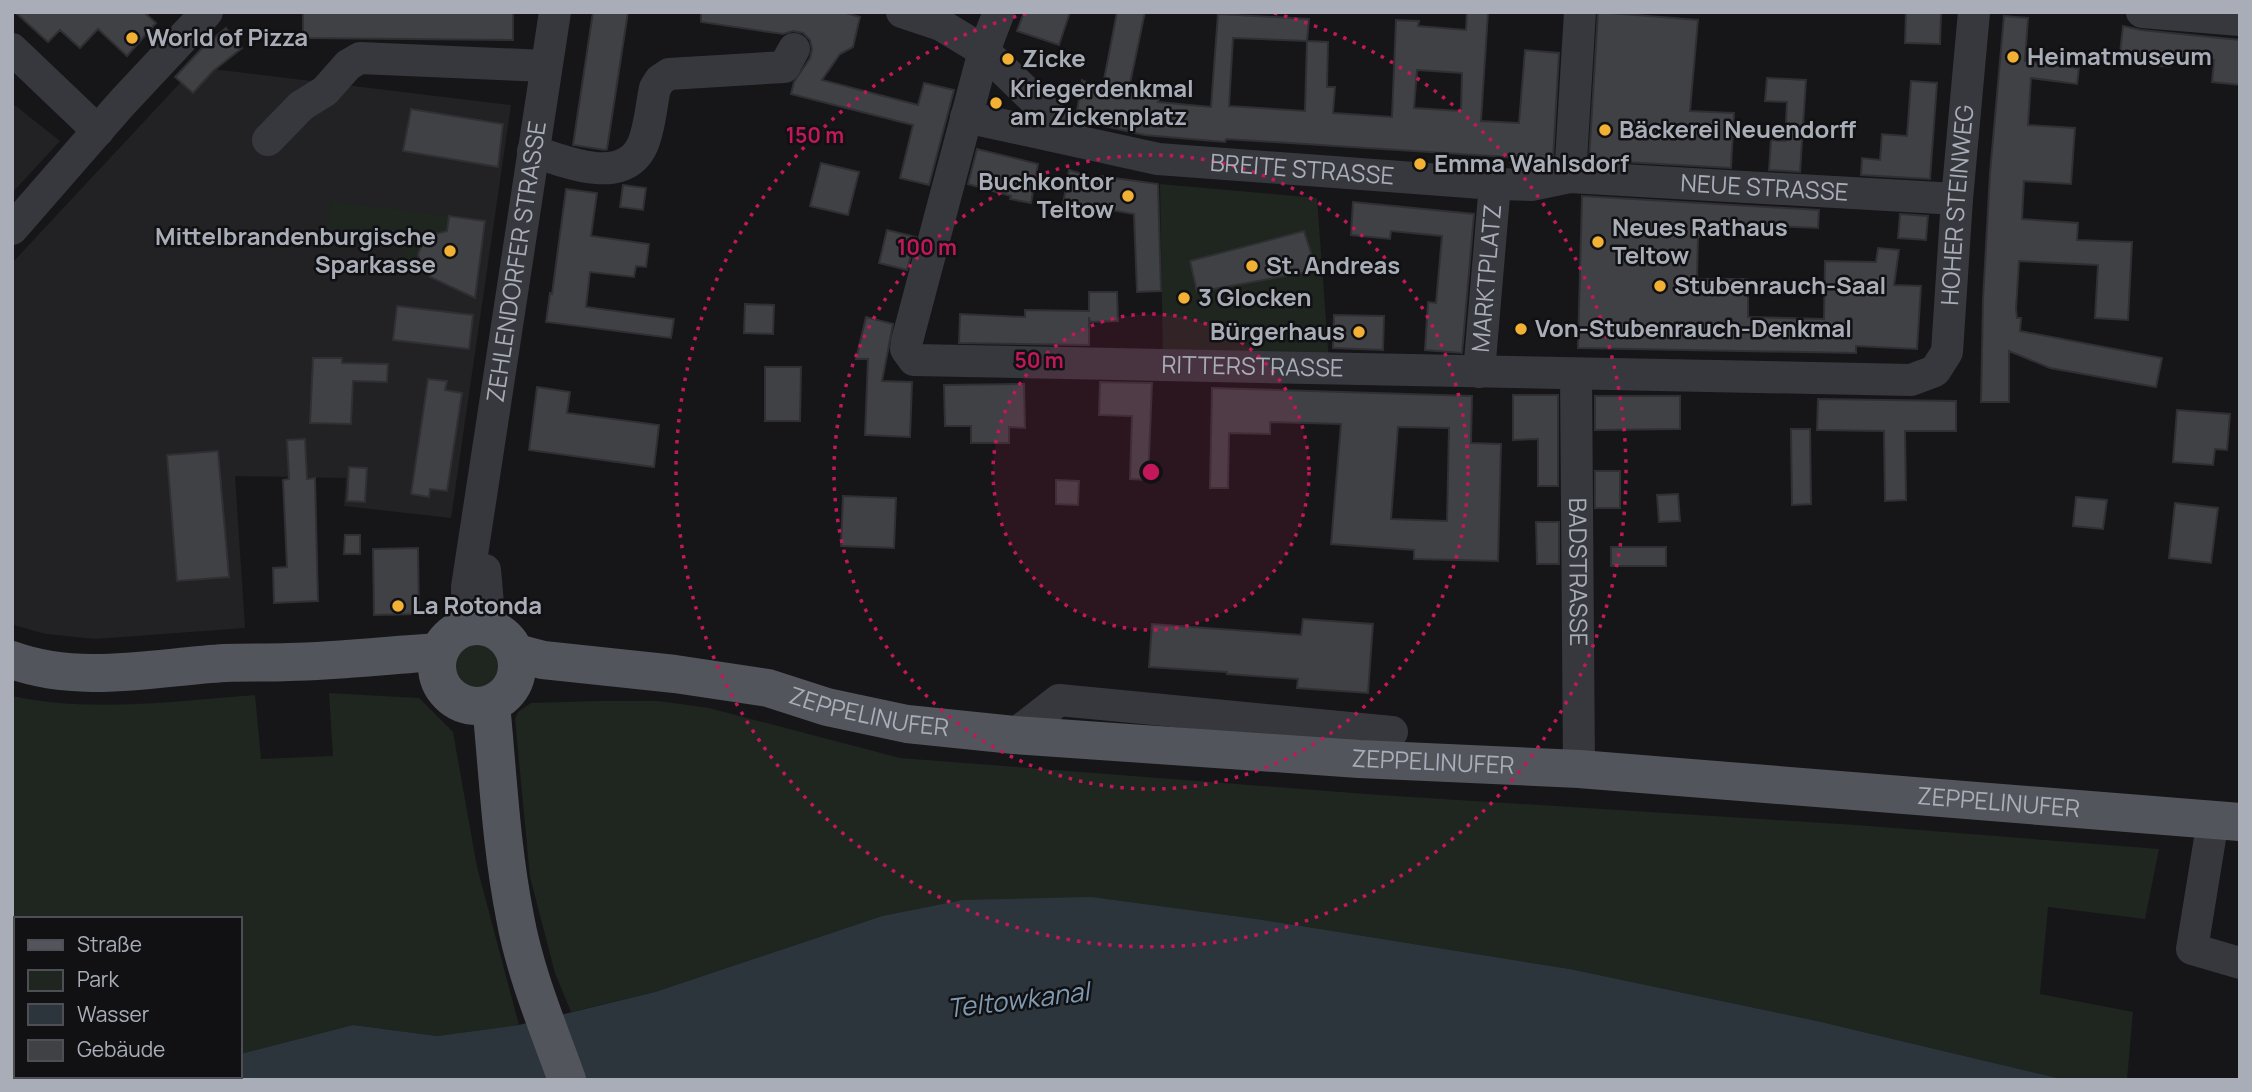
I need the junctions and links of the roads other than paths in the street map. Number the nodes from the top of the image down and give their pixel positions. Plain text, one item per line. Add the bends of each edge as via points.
1 (555, 12) edge
2 (902, 12) edge
3 (999, 12) edge
4 (1580, 12) edge
5 (1974, 12) edge
6 (2142, 12) edge
7 (203, 14) edge
8 (2240, 20) edge
9 (12, 49) edge
10 (794, 49) dead end
11 (984, 51) junction
12 (546, 66) junction
13 (966, 117) junction
14 (98, 131) junction
15 (268, 140) dead end
16 (1076, 140) junction
17 (533, 151) junction
18 (1570, 177) junction
19 (1495, 184) junction
20 (1957, 199) junction
21 (12, 229) edge
22 (1479, 372) junction
23 (1576, 374) junction
24 (1912, 380) joint
25 (12, 660) edge
26 (438, 664) junction
27 (491, 667) junction
28 (1392, 732) dead end
29 (1014, 735) junction
30 (1579, 769) junction
31 (2226, 821) edge
32 (2240, 963) edge
33 (567, 1080) edge

1 - 12 street, ZEHLENDORFER STRASSE
2 - 11 street via 941,25
3 - 11 street, RITTERSTRASSE
4 - 18 street
5 - 20 street, HOHER STEINWEG
6 - 8 street
7 - 14 street
9 - 14 street
10 - 17 street via 784,67 669,74 655,88 643,145 636,155 617,165 596,169
11 - 13 street, RITTERSTRASSE
11 - 16 street
12 - 15 street via 360,58
12 - 17 street, ZEHLENDORFER STRASSE
13 - 16 street, BREITE STRASSE
13 - 22 street, RITTERSTRASSE via 907,341 906,349 914,360
14 - 21 street
16 - 19 street, BREITE STRASSE via 1158,159
17 - 27 street, ZEHLENDORFER STRASSE via 467,587
18 - 19 street, BREITE STRASSE via 1531,185
18 - 20 street, NEUE STRASSE
19 - 22 street, MARKTPLATZ
20 - 24 street, HOHER STEINWEG via 1947,352 1935,372
22 - 23 street, RITTERSTRASSE
23 - 24 street, RITTERSTRASSE
23 - 30 street, BADSTRASSE
25 - 26 main road via 88,673 224,663
26 - 27 main road via 449,695
26 - 27 main road via 445,640 455,632
27 - 29 main road, ZEPPELINUFER via 675,674 768,688 827,707 907,724
27 - 33 main road, ZEHLENDORFER STRASSE via 504,849 515,919
28 - 29 street, ZEPPELINUFER via 1059,700
29 - 30 main road, ZEPPELINUFER
30 - 31 main road, ZEPPELINUFER
31 - 32 street via 2192,949

